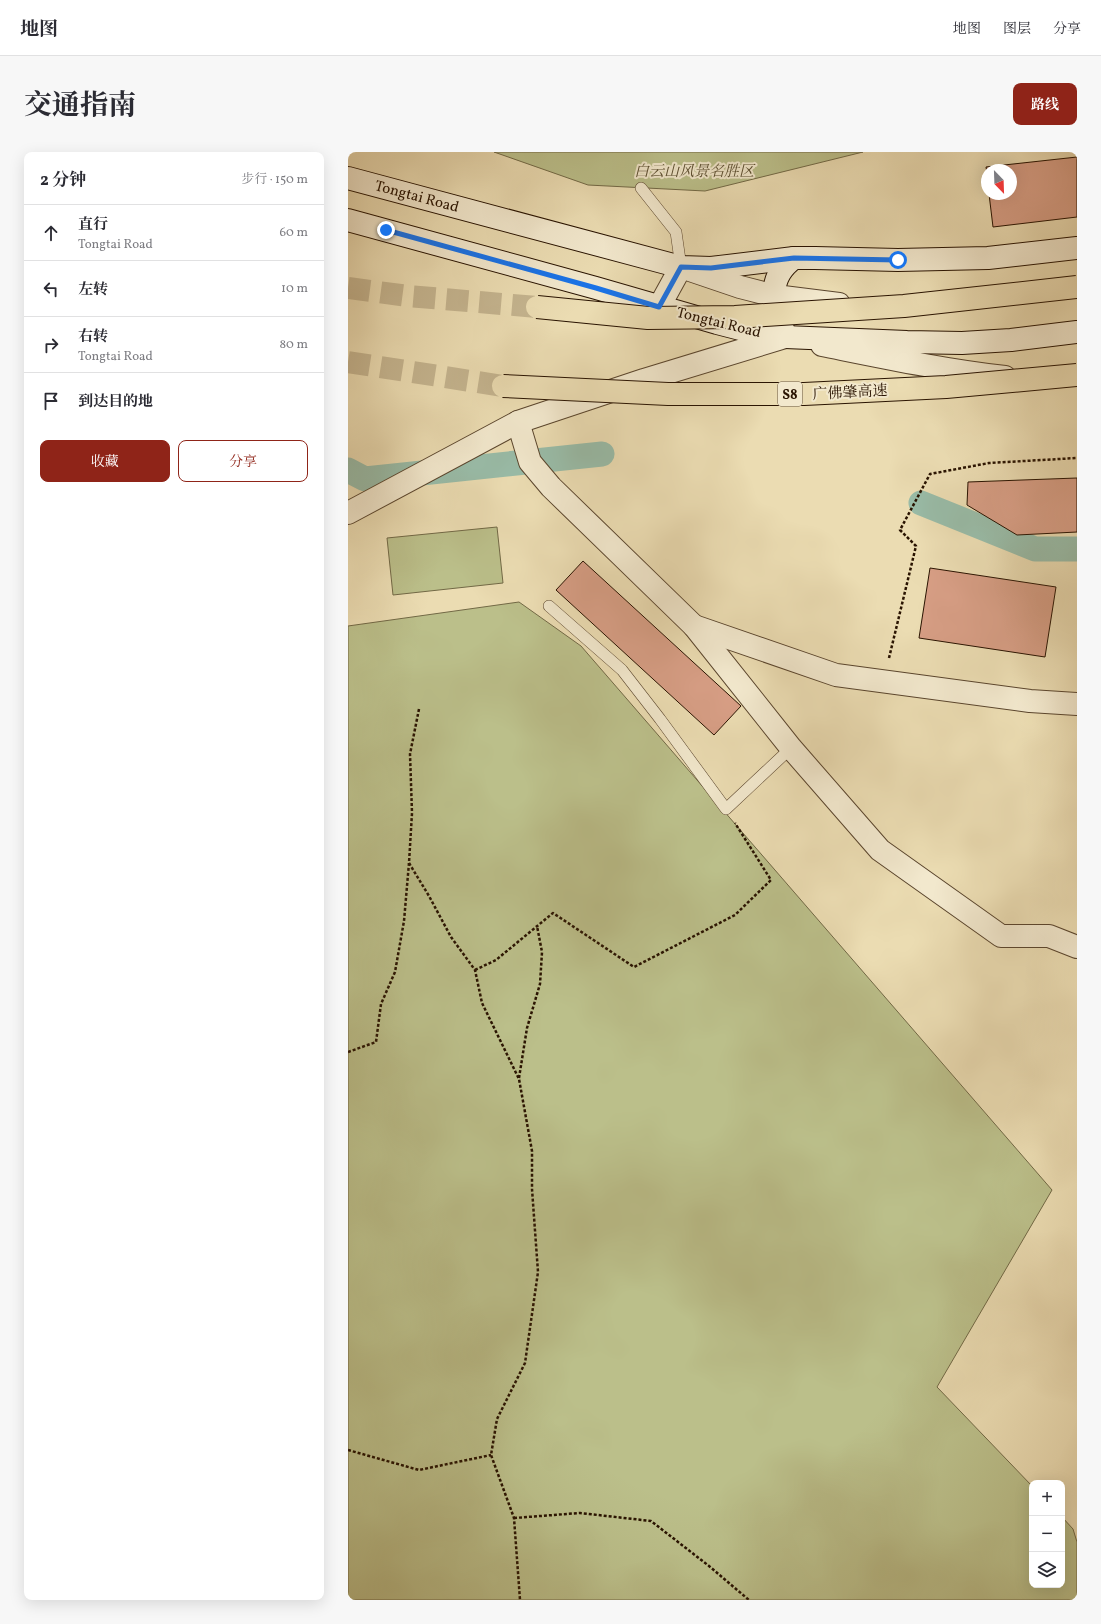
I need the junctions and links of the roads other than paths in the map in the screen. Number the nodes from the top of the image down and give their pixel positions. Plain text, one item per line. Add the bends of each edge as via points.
1 (348, 178) edge
2 (641, 188) dead end
3 (348, 220) edge
4 (1077, 248) edge
5 (794, 258) junction
6 (681, 267) junction
7 (1077, 286) edge
8 (537, 307) tunnel mouth
9 (659, 307) junction
10 (1077, 332) edge
11 (786, 337) junction
12 (1077, 368) edge
13 (1077, 375) edge
14 (503, 386) tunnel mouth
15 (518, 422) junction
16 (348, 514) edge
17 (548, 606) dead end
18 (694, 626) junction
19 (1077, 704) edge
20 (791, 748) junction
21 (1077, 947) edge

1 - 6 street, Tongtai Road
2 - 6 lane via 676,232
3 - 9 street, Tongtai Road
4 - 5 street, Tongtai Road via 988,258
5 - 6 street, Tongtai Road via 711,268
5 - 11 street via 782,268 775,287 776,311
6 - 7 street via 775,296 842,304 924,303
6 - 9 street
7 - 8 highway, bridge via 904,306 735,317 648,318
9 - 11 street, Tongtai Road via 752,332
10 - 11 street, Tongtai Road via 1011,340 962,342
11 - 12 street via 986,375 1009,377
11 - 15 street
13 - 14 highway, 广佛肇高速 / S8, bridge via 946,387 804,394 668,394
15 - 16 street
15 - 18 street via 530,462 551,487
17 - 20 lane via 622,670 726,809
18 - 19 street via 836,675
18 - 20 street
20 - 21 street via 880,850 1001,936 1049,936

